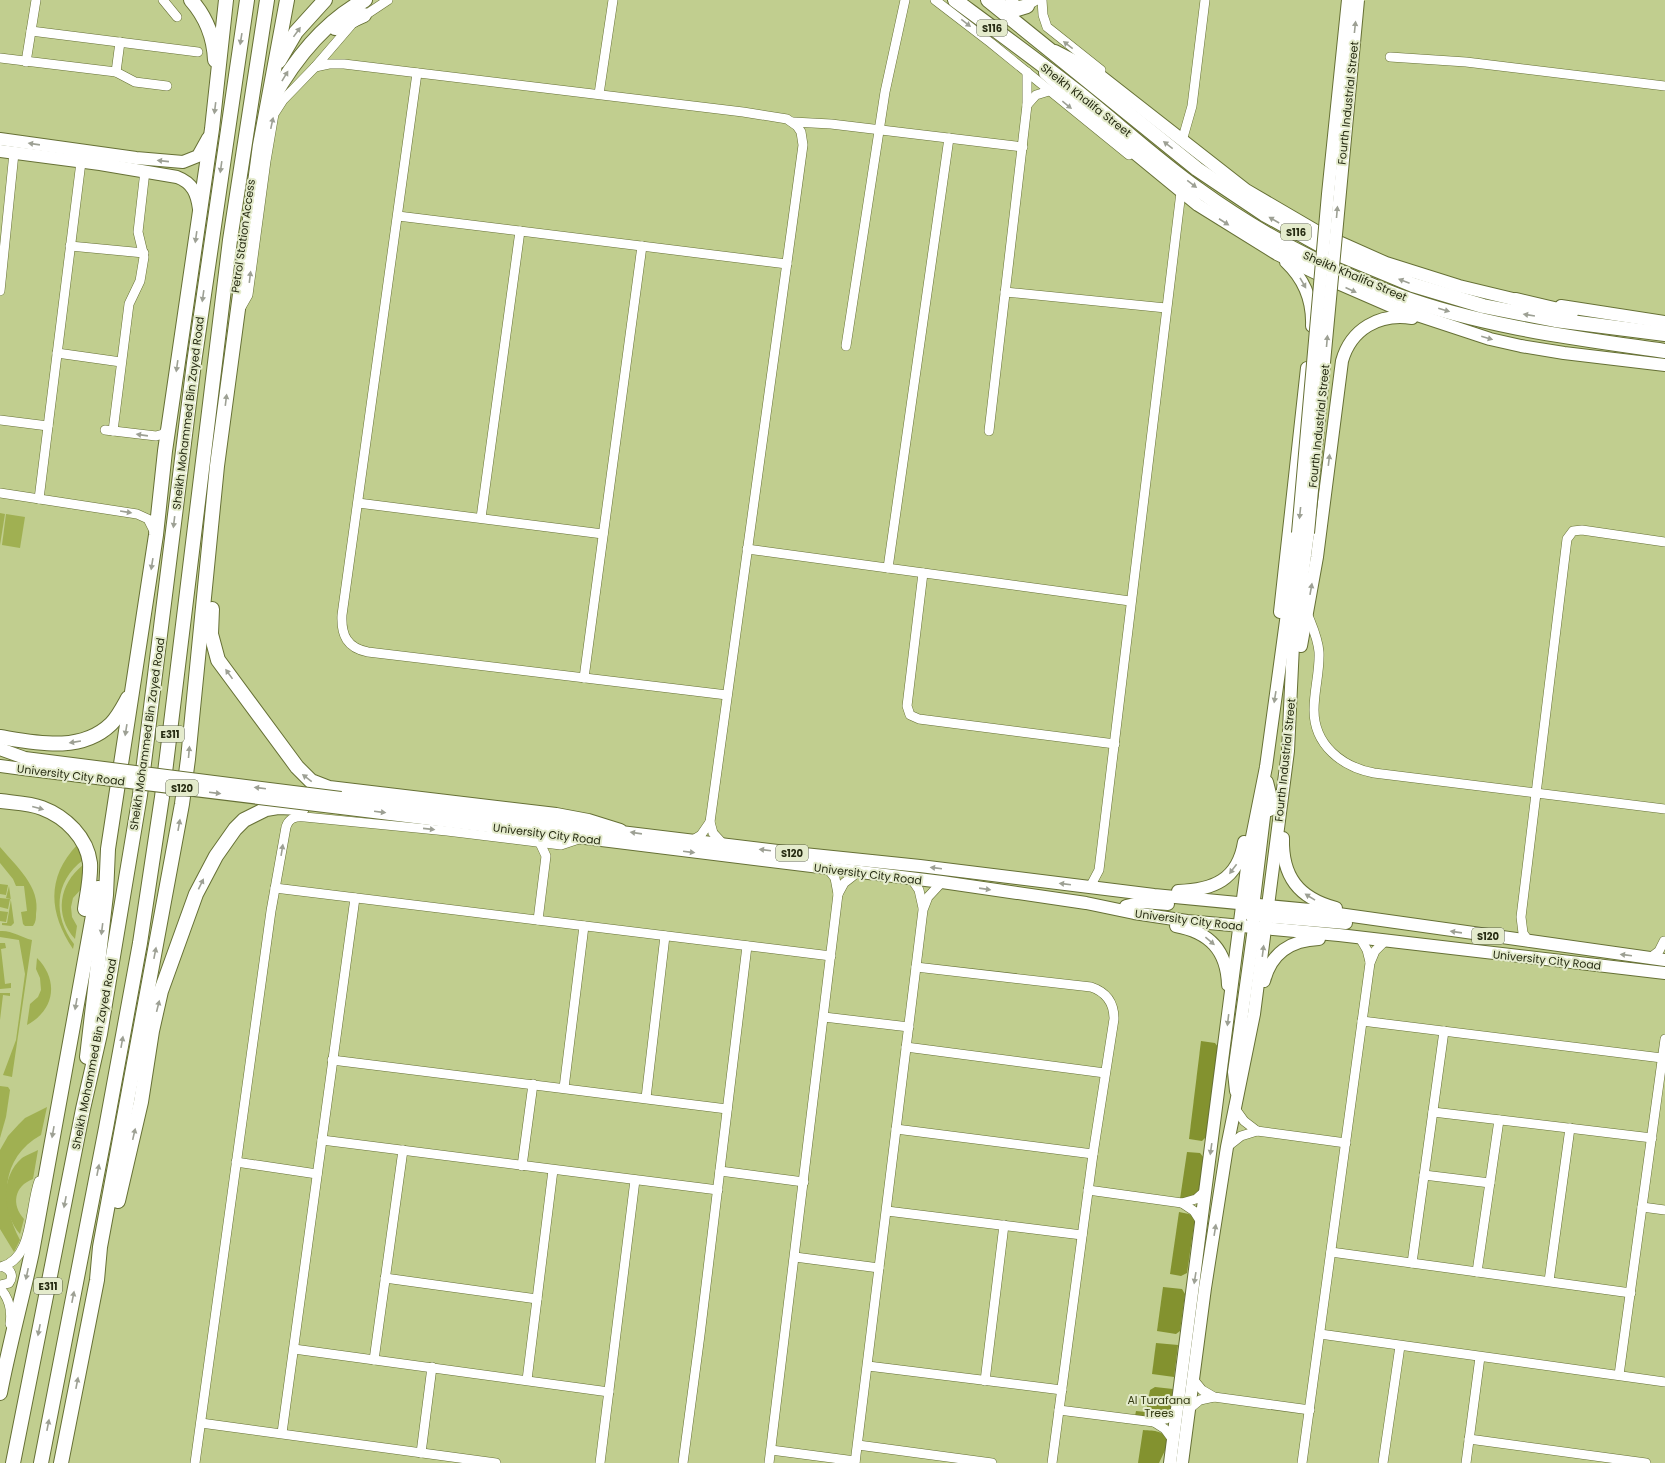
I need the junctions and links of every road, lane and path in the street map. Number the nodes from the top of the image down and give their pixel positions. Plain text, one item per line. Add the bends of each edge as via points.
1 (36, 0) edge
2 (163, 0) edge
3 (191, 0) edge
4 (226, 0) edge
5 (247, 0) edge
6 (267, 0) edge
7 (287, 0) edge
8 (325, 0) edge
9 (365, 0) edge
10 (388, 0) edge
11 (613, 0) edge
12 (934, 0) edge
13 (956, 0) edge
14 (1010, 0) edge
15 (1042, 0) edge
16 (1205, 0) edge
17 (1348, 0) edge
18 (1358, 0) edge
19 (906, 2) edge
20 (990, 2) edge
21 (1032, 3) edge
22 (364, 15) junction
23 (177, 17) dead end
24 (31, 31) junction
25 (314, 40) junction
26 (120, 42) junction
27 (1045, 46) junction
28 (330, 49) junction
29 (198, 52) dead end
30 (1029, 56) junction
31 (1390, 57) dead end
32 (0, 58) edge
33 (26, 62) junction
34 (344, 64) junction
35 (314, 67) junction
36 (116, 72) junction
37 (1027, 72) junction
38 (417, 73) junction
39 (272, 78) junction
40 (218, 79) junction
41 (167, 86) dead end
42 (1665, 86) edge
43 (1049, 91) junction
44 (599, 94) junction
45 (1027, 105) junction
46 (1140, 106) junction
47 (266, 110) junction
48 (793, 122) junction
49 (212, 129) junction
50 (879, 129) junction
51 (950, 138) junction
52 (0, 139) edge
53 (1182, 141) junction
54 (1023, 147) junction
55 (0, 151) edge
56 (14, 153) junction
57 (136, 158) junction
58 (81, 162) junction
59 (100, 164) junction
60 (145, 172) junction
61 (1177, 189) junction
62 (199, 215) junction
63 (398, 216) junction
64 (253, 225) junction
65 (520, 231) junction
66 (3, 233) edge
67 (70, 246) junction
68 (642, 246) junction
69 (144, 253) junction
70 (1277, 254) junction
71 (787, 264) junction
72 (0, 291) edge
73 (1005, 292) junction
74 (1516, 300) junction
75 (1166, 308) junction
76 (1665, 322) edge
77 (1438, 323) junction
78 (1510, 326) junction
79 (1639, 330) junction
80 (1665, 334) edge
81 (846, 346) dead end
82 (1665, 351) edge
83 (57, 353) junction
84 (1665, 360) edge
85 (121, 362) junction
86 (194, 363) junction
87 (1665, 365) edge
88 (0, 420) edge
89 (223, 420) junction
90 (48, 426) junction
91 (168, 428) junction
92 (989, 431) dead end
93 (161, 485) junction
94 (0, 494) edge
95 (39, 499) junction
96 (358, 503) junction
97 (481, 518) junction
98 (1303, 533) junction
99 (603, 534) junction
100 (156, 535) junction
101 (1665, 542) edge
102 (748, 549) junction
103 (888, 568) junction
104 (923, 573) junction
105 (1130, 601) junction
106 (1307, 612) junction
107 (1279, 673) junction
108 (584, 678) junction
109 (1292, 682) junction
110 (132, 691) junction
111 (727, 696) junction
112 (0, 737) edge
113 (1114, 744) junction
114 (0, 749) edge
115 (0, 755) edge
116 (24, 764) junction
117 (0, 766) edge
118 (1266, 766) junction
119 (1267, 782) junction
120 (1535, 792) junction
121 (0, 801) edge
122 (341, 803) junction
123 (1665, 809) edge
124 (1280, 810) junction
125 (710, 822) junction
126 (620, 832) junction
127 (582, 838) junction
128 (691, 841) junction
129 (540, 843) junction
130 (556, 845) junction
131 (724, 845) junction
132 (108, 849) junction
133 (546, 856) junction
134 (828, 869) junction
135 (1099, 870) junction
136 (858, 872) junction
137 (911, 878) junction
138 (942, 882) junction
139 (1271, 885) junction
140 (1090, 887) junction
141 (275, 888) junction
142 (1106, 889) junction
143 (838, 894) junction
144 (1154, 895) junction
145 (355, 898) junction
146 (1217, 901) junction
147 (923, 910) junction
148 (1130, 910) junction
149 (1254, 918) junction
150 (538, 920) junction
151 (1386, 922) junction
152 (584, 926) junction
153 (1339, 935) junction
154 (665, 936) junction
155 (1665, 936) edge
156 (1360, 938) junction
157 (1385, 941) junction
158 (1529, 942) junction
159 (1665, 942) edge
160 (747, 946) junction
161 (831, 956) junction
162 (1650, 958) junction
163 (1665, 960) edge
164 (1370, 963) junction
165 (83, 966) junction
166 (916, 967) junction
167 (1663, 974) edge
168 (1230, 1004) junction
169 (1254, 1014) junction
170 (824, 1017) junction
171 (1362, 1021) junction
172 (909, 1027) junction
173 (1444, 1031) junction
174 (1665, 1039) edge
175 (906, 1047) junction
176 (1662, 1058) junction
177 (332, 1060) junction
178 (1105, 1073) junction
179 (533, 1084) junction
180 (564, 1088) junction
181 (1237, 1095) junction
182 (646, 1098) junction
183 (1234, 1107) junction
184 (83, 1109) junction
185 (727, 1109) junction
186 (1433, 1112) junction
187 (1499, 1120) junction
188 (1570, 1128) junction
189 (896, 1129) junction
190 (1257, 1132) junction
191 (1652, 1138) junction
192 (322, 1140) junction
193 (1346, 1143) junction
194 (1227, 1147) junction
195 (402, 1150) junction
196 (1093, 1154) junction
197 (236, 1162) junction
198 (48, 1164) junction
199 (522, 1166) junction
200 (553, 1170) junction
201 (720, 1171) junction
202 (317, 1174) junction
203 (1424, 1175) junction
204 (635, 1180) junction
205 (804, 1182) junction
206 (1490, 1183) junction
207 (718, 1190) junction
208 (1088, 1190) junction
209 (1205, 1191) junction
210 (1182, 1203) junction
211 (1642, 1207) junction
212 (887, 1210) junction
213 (1665, 1210) edge
214 (1202, 1222) junction
215 (1004, 1225) junction
216 (1082, 1236) junction
217 (1331, 1252) junction
218 (795, 1257) junction
219 (1412, 1263) junction
220 (2, 1267) edge
221 (880, 1268) junction
222 (1477, 1272) junction
223 (385, 1278) junction
224 (97, 1280) junction
225 (1549, 1282) junction
226 (0, 1285) edge
227 (0, 1288) edge
228 (1631, 1293) junction
229 (537, 1299) junction
230 (1189, 1321) junction
231 (1320, 1334) junction
232 (1400, 1346) junction
233 (294, 1348) junction
234 (7, 1355) junction
235 (1480, 1357) junction
236 (374, 1360) junction
237 (868, 1366) junction
238 (432, 1368) junction
239 (1194, 1374) junction
240 (1619, 1375) junction
241 (527, 1380) junction
242 (985, 1381) junction
243 (1665, 1382) edge
244 (1062, 1390) junction
245 (609, 1392) junction
246 (0, 1393) edge
247 (1214, 1397) junction
248 (1189, 1408) junction
249 (1059, 1410) junction
250 (1310, 1410) junction
251 (1176, 1412) junction
252 (1154, 1422) junction
253 (201, 1423) junction
254 (282, 1433) junction
255 (67, 1435) junction
256 (1469, 1439) junction
257 (1173, 1440) junction
258 (858, 1445) junction
259 (770, 1450) junction
260 (421, 1453) junction
261 (473, 1462) edge
262 (855, 1462) edge
263 (14, 1463) edge
264 (41, 1463) edge
265 (61, 1463) edge
266 (66, 1463) edge
267 (195, 1463) edge
268 (496, 1463) edge
269 (600, 1463) edge
270 (683, 1463) edge
271 (769, 1463) edge
272 (992, 1463) edge
273 (1052, 1463) edge
274 (1170, 1463) edge
275 (1182, 1463) edge
276 (1302, 1463) edge
277 (1384, 1463) edge
278 (1466, 1463) edge
279 (1646, 1463) edge

1 - 24 street
2 - 23 street
3 - 40 highway via 202,14 211,34
4 - 40 highway
5 -> 86 highway, Sheikh Mohammed Bin Zayed Road / E311
264 -> 6 highway, Sheikh Mohammed Bin Zayed Road / E311 via 142,927 162,797 230,240
7 - 39 highway
39 -> 8 highway via 296,32
9 - 25 highway via 346,11
10 - 22 street, Petrol Station Access
11 - 44 street
12 -> 37 street
13 - 30 highway, Sheikh Khalifa Street / S116
14 - 21 street via 1017,5
46 -> 15 street via 1111,78 1047,27
16 - 53 street via 1192,106
17 -> 98 main road, Fourth Industrial Street, bridge via 1328,194
98 -> 18 main road, Fourth Industrial Street, bridge
19 - 50 street
20 - 21 highway via 1014,10
20 - 27 highway, Sheikh Khalifa Street / S116
22 - 25 highway
22 - 28 street, Petrol Station Access via 348,27
24 - 26 street
24 - 33 street
47 -> 25 highway via 295,62
26 - 29 street
26 - 36 street
27 - 46 main road via 1085,65
79 -> 27 highway, Sheikh Khalifa Street / S116 via 1555,320 1483,306 1413,285 1331,251 1264,214 1215,181
28 - 34 street
28 - 35 street, Petrol Station Access
30 - 61 main road via 1065,92
30 -> 78 highway, Sheikh Khalifa Street / S116 via 1198,190 1284,244 1347,275 1401,297
31 - 42 street via 1466,62
32 - 33 street
33 - 36 street
34 - 35 street
34 - 38 street
64 -> 35 street, Petrol Station Access via 271,124 277,108
36 - 41 street via 135,82
37 - 43 street
37 - 45 street
38 - 44 street
38 - 63 street
39 - 47 highway
40 -> 49 highway
43 - 45 street via 1036,95
43 -> 61 street via 1152,174
44 - 48 street via 773,116
45 - 54 street
46 - 53 main road
47 - 64 highway
48 - 50 street via 819,122
48 - 71 street via 803,139
49 -> 57 main road via 202,152 189,161
49 - 62 highway
50 - 51 street
50 - 81 street
51 - 54 street
51 - 103 street
57 -> 52 main road
53 - 74 main road via 1246,190 1341,243 1386,263 1459,286
54 - 73 street
55 - 56 main road
56 - 58 main road
56 - 66 street
57 - 59 main road via 133,164
58 - 59 main road
58 - 67 street
59 - 60 main road
60 - 62 main road via 178,177 186,181 197,196
60 - 69 street via 138,232
61 -> 70 main road
61 - 75 street
62 -> 91 highway
63 - 65 street
63 - 96 street
89 -> 64 highway via 237,312
65 - 68 street
65 - 97 street
66 - 72 street
67 - 69 street
67 - 83 street
68 - 71 street
68 - 99 street
69 - 85 street via 140,281 129,304
70 -> 77 main road via 1376,300
70 -> 107 main road via 1292,268 1303,284 1310,300 1312,319 1282,583 1278,638
71 - 102 street
73 - 75 street
73 - 92 street
74 - 76 main road
74 - 79 highway via 1621,323
75 - 105 street
77 -> 87 main road via 1521,346 1589,357
106 -> 77 main road via 1317,557 1342,361 1346,348 1361,329 1378,319 1396,317
78 - 82 highway, Sheikh Khalifa Street / S116
78 - 84 highway via 1524,336 1543,341
79 - 80 highway, Sheikh Khalifa Street / S116
83 - 85 street
83 - 90 street
91 -> 85 street via 163,434 156,436 109,430
86 - 93 highway via 179,401 170,457
86 -> 184 highway, Sheikh Mohammed Bin Zayed Road / E311 via 140,795 102,1019
88 - 90 street
126 -> 89 highway via 588,821 549,814 329,788 303,775 224,667 212,643
224 -> 89 highway via 100,1247 182,804
90 - 95 street
91 - 93 highway
93 - 100 highway
94 - 95 street
95 -> 100 street via 142,515 150,521
96 - 97 street
96 - 108 street via 342,624 346,641 352,647 368,652
97 - 99 street
98 - 107 main road, Fourth Industrial Street
98 - 109 main road, Fourth Industrial Street
99 - 108 street
100 -> 110 highway
101 - 120 street via 1582,530 1573,531 1567,539
102 - 103 street
102 - 111 street
103 - 104 street
104 - 105 street
104 - 113 street via 907,706 910,715 919,719
105 - 113 street
106 - 109 main road
106 - 120 street via 1319,649 1315,721 1322,740 1336,756 1364,771
107 -> 118 main road, Fourth Industrial Street
108 - 111 street
109 - 124 main road, Fourth Industrial Street via 1288,751
110 -> 112 highway via 112,723 84,741 60,744
110 -> 132 highway
111 - 125 street
113 - 135 street
114 - 116 main road
115 - 116 main road, University City Road / S120
116 - 117 main road, University City Road / S120
116 - 122 main road, University City Road / S120, bridge
118 - 119 main road
118 -> 144 main road via 1252,803 1241,856 1229,875 1200,890
118 - 149 main road, Fourth Industrial Street via 1252,832
119 - 139 main road via 1271,802 1263,875 1264,880
119 - 149 main road
120 - 123 street
120 - 158 street via 1521,917 1523,933
121 -> 165 highway via 50,811 66,822 83,842 90,869 81,945
122 - 126 main road, University City Road / S120
122 -> 127 main road, University City Road / S120
224 -> 122 highway via 105,1259 135,1129 152,1031 162,991 188,913 205,875 234,829 254,814 278,807
124 - 139 main road, Fourth Industrial Street
151 -> 124 main road via 1374,916 1322,904 1300,891 1286,870
125 - 128 street via 701,835
125 - 131 street via 715,837
128 -> 126 main road, University City Road / S120
127 - 130 street via 568,845
127 -> 134 main road, University City Road / S120
128 - 131 main road, University City Road / S120
129 - 130 street
129 - 133 street
141 -> 129 street via 286,828 289,821 296,817
130 - 133 street
140 -> 131 main road, University City Road / S120
132 - 165 highway
132 -> 184 highway via 106,895 90,1023
133 - 150 street
134 - 136 main road, University City Road / S120
134 - 143 street via 835,878
135 - 140 street
135 - 142 street
136 - 137 main road, University City Road / S120
136 - 143 street via 848,879
137 - 138 main road, University City Road / S120
137 - 147 street via 919,890
138 - 147 street via 928,897
138 -> 148 main road, University City Road / S120
139 - 149 main road, Fourth Industrial Street
140 - 142 main road, University City Road / S120
141 - 145 street
141 - 197 street
142 - 144 main road, University City Road / S120
143 - 161 street
144 - 146 main road, University City Road / S120
145 - 150 street
145 - 177 street
146 - 148 main road via 1218,906 1214,909 1142,902
146 - 149 main road, University City Road / S120
147 - 166 street
148 - 149 main road, University City Road / S120
148 -> 168 main road via 1153,921 1193,930 1215,945 1227,970
149 - 151 main road via 1362,925
149 - 153 main road, University City Road / S120
149 - 168 main road
169 -> 149 main road
149 - 181 main road via 1234,1072
150 - 152 street
158 -> 151 main road, University City Road / S120
152 - 154 street
152 - 180 street
153 - 156 main road, University City Road / S120
153 - 169 main road via 1292,944 1276,956 1266,973 1262,994
154 - 160 street
154 - 182 street
155 - 159 street
156 - 157 main road, University City Road / S120
156 - 164 street via 1367,950
157 - 164 street
157 - 167 main road, University City Road / S120
162 -> 158 main road, University City Road / S120
159 - 162 street
160 - 161 street
160 - 185 street
161 - 170 street
162 - 163 main road, University City Road / S120
164 - 171 street
165 -> 198 highway
166 - 172 street
166 - 178 street via 1096,988 1106,995 1113,1009 1114,1019
168 -> 209 main road
169 - 181 main road
170 - 172 street
170 - 205 street
171 - 173 street
171 - 193 street
172 - 175 street
173 - 176 street
173 - 186 street
174 - 176 street
175 - 178 street
175 - 189 street
176 - 191 street
177 - 179 street
177 - 192 street
178 - 196 street
179 - 180 street
179 - 199 street
180 - 182 street
181 - 183 main road
182 - 185 street
183 - 190 street via 1244,1121
183 - 194 main road
184 -> 263 highway, Sheikh Mohammed Bin Zayed Road / E311
185 - 201 street
186 - 187 street
186 - 203 street
187 - 188 street
187 - 206 street
188 - 191 street
188 - 225 street
189 - 196 street
189 - 212 street
190 - 193 street
190 - 194 street via 1241,1136
191 - 211 street
192 - 195 street
192 - 202 street
193 - 217 street
239 -> 194 main road
195 - 199 street
195 - 223 street
196 - 208 street
197 - 202 street
197 - 253 street
198 - 220 street via 38,1185 22,1251 17,1258
198 -> 234 highway via 24,1290
199 - 200 street
200 - 204 street
200 - 229 street
201 - 205 street
201 - 207 street
202 - 233 street
203 - 206 street
203 - 219 street
204 - 207 street
204 - 245 street
205 - 218 street
206 - 222 street
207 - 270 street
208 - 210 street
208 - 216 street
209 - 210 street via 1196,1199
209 - 214 main road
210 - 214 street via 1194,1211
211 - 213 street
211 - 228 street
212 - 215 street
212 - 221 street
214 -> 230 main road
215 - 216 street
215 - 242 street
216 - 244 street
217 - 219 street
217 - 231 street
218 - 221 street
218 - 259 street
219 - 222 street
220 - 226 street via 10,1271 12,1277 6,1285
221 - 237 street
222 - 225 street
223 - 229 street
223 - 236 street
255 -> 224 highway
225 - 228 street
227 - 234 street via 7,1299 11,1318
228 - 240 street
229 - 241 street
230 - 239 main road via 1194,1327 1191,1359
230 - 251 main road
231 - 232 street
231 - 250 street
232 - 235 street
232 - 277 street
233 - 236 street
233 - 254 street
234 - 246 highway
235 - 240 street
235 - 256 street
236 - 238 street
237 - 242 street
237 - 258 street
238 - 241 street
238 - 260 street
239 - 247 street via 1202,1390
239 - 248 main road
240 - 243 street
241 - 245 street
242 - 244 street
244 - 249 street
245 - 269 street
247 - 248 street via 1200,1400
247 - 250 street
248 - 275 main road
249 - 252 street
249 - 273 street
250 - 276 street
251 - 252 street via 1166,1419
251 - 257 main road
252 - 257 street via 1165,1429
253 - 254 street
253 - 267 street
254 - 260 street
255 - 265 highway
255 - 266 highway
256 - 278 street
256 - 279 street
257 - 274 main road
258 - 262 street
258 - 272 street
259 - 262 street
259 - 271 street
260 - 261 street
261 - 268 street

